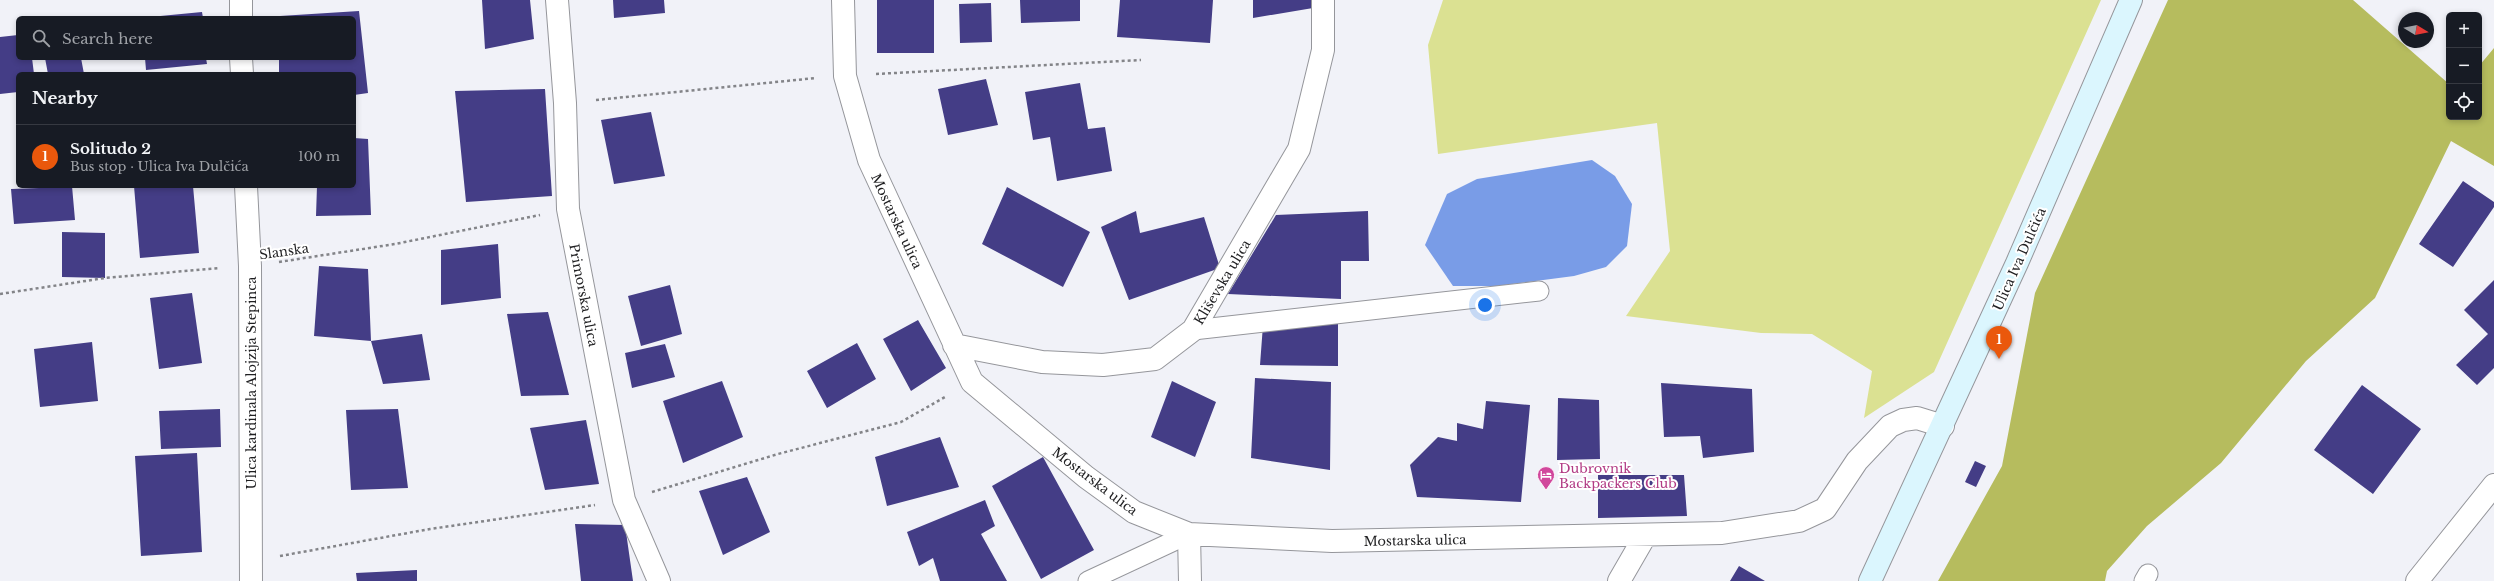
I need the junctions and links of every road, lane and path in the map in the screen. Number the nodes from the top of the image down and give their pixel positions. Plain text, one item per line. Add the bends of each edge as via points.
1 (241, 0) edge
2 (557, 0) edge
3 (843, 0) edge
4 (1323, 0) edge
5 (2131, 0) edge
6 (241, 16) edge
7 (241, 60) edge
8 (242, 72) edge
9 (246, 188) edge
10 (568, 209) junction
11 (250, 266) junction
12 (1539, 291) dead end
13 (0, 294) edge
14 (1193, 330) junction
15 (954, 345) junction
16 (1943, 426) junction
17 (2494, 485) edge
18 (1189, 534) junction
19 (1645, 536) junction
20 (251, 581) edge
21 (658, 581) edge
22 (1088, 581) edge
23 (1190, 581) edge
24 (1619, 581) edge
25 (1870, 581) edge
26 (2417, 581) edge

1 - 6 street
2 - 10 street, Primorska ulica via 565,103
3 - 15 street, Mostarska ulica via 845,76 869,160
4 - 14 street, Kliševska ulica via 1323,50 1299,149
5 - 16 main road, Ulica Iva Dulčića via 2018,264
7 - 8 street
9 - 11 street, Ulica kardinala Alojzija Stepinca
10 - 11 path, Slanska via 395,244
10 - 21 street, Primorska ulica via 624,500
11 - 13 path, Slanska via 105,278
11 - 20 street, Ulica kardinala Alojzija Stepinca
12 - 14 lane
14 - 15 street, Kliševska ulica via 1155,359 1103,365 1042,362
15 - 18 street, Mostarska ulica via 972,382 1086,477 1134,512
16 - 19 street, Mostarska ulica via 1917,418 1903,420 1890,426 1857,461 1825,509 1799,521 1722,533
16 - 25 main road, Ulica Iva Dulčića
17 - 26 street
18 - 19 street, Mostarska ulica via 1332,541
18 - 22 lane
18 - 23 street
19 - 24 street

